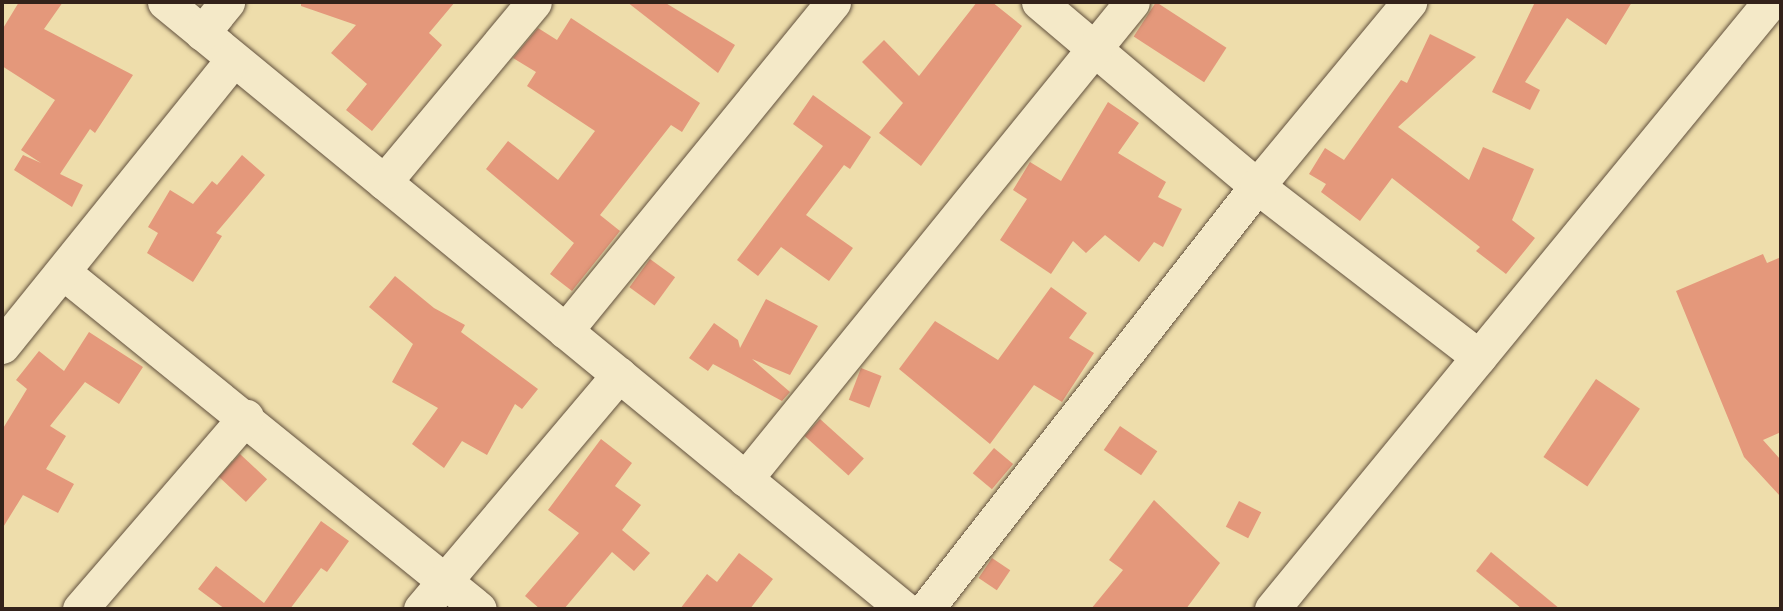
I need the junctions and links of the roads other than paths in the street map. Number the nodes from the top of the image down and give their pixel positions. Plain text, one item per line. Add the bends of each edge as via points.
1 (165, 2) edge
2 (227, 2) edge
3 (534, 2) edge
4 (833, 2) edge
5 (1039, 2) edge
6 (1132, 2) edge
7 (1409, 2) edge
8 (1770, 2) edge
9 (202, 33) junction
10 (1095, 48) junction
11 (233, 60) junction
12 (384, 182) junction
13 (1257, 186) junction
14 (63, 272) junction
15 (565, 331) junction
16 (2, 346) edge
17 (1479, 357) junction
18 (619, 375) junction
19 (246, 417) junction
20 (745, 479) junction
21 (445, 582) junction
22 (80, 609) edge
23 (421, 609) edge
24 (479, 609) edge
25 (904, 609) edge
26 (926, 609) edge
27 (1272, 609) edge

1 - 9 street
2 - 9 street
3 - 12 street
4 - 15 street
5 - 10 street
6 - 10 street
7 - 13 street
8 - 17 street
9 - 11 street
10 - 13 street
10 - 20 street
11 - 12 street
11 - 14 street
12 - 15 street
13 - 17 street
13 - 26 street
14 - 16 street
14 - 19 street
15 - 18 street
17 - 27 street
18 - 20 street
18 - 21 street
19 - 21 street
19 - 22 street
20 - 25 street
21 - 23 street
21 - 24 street

